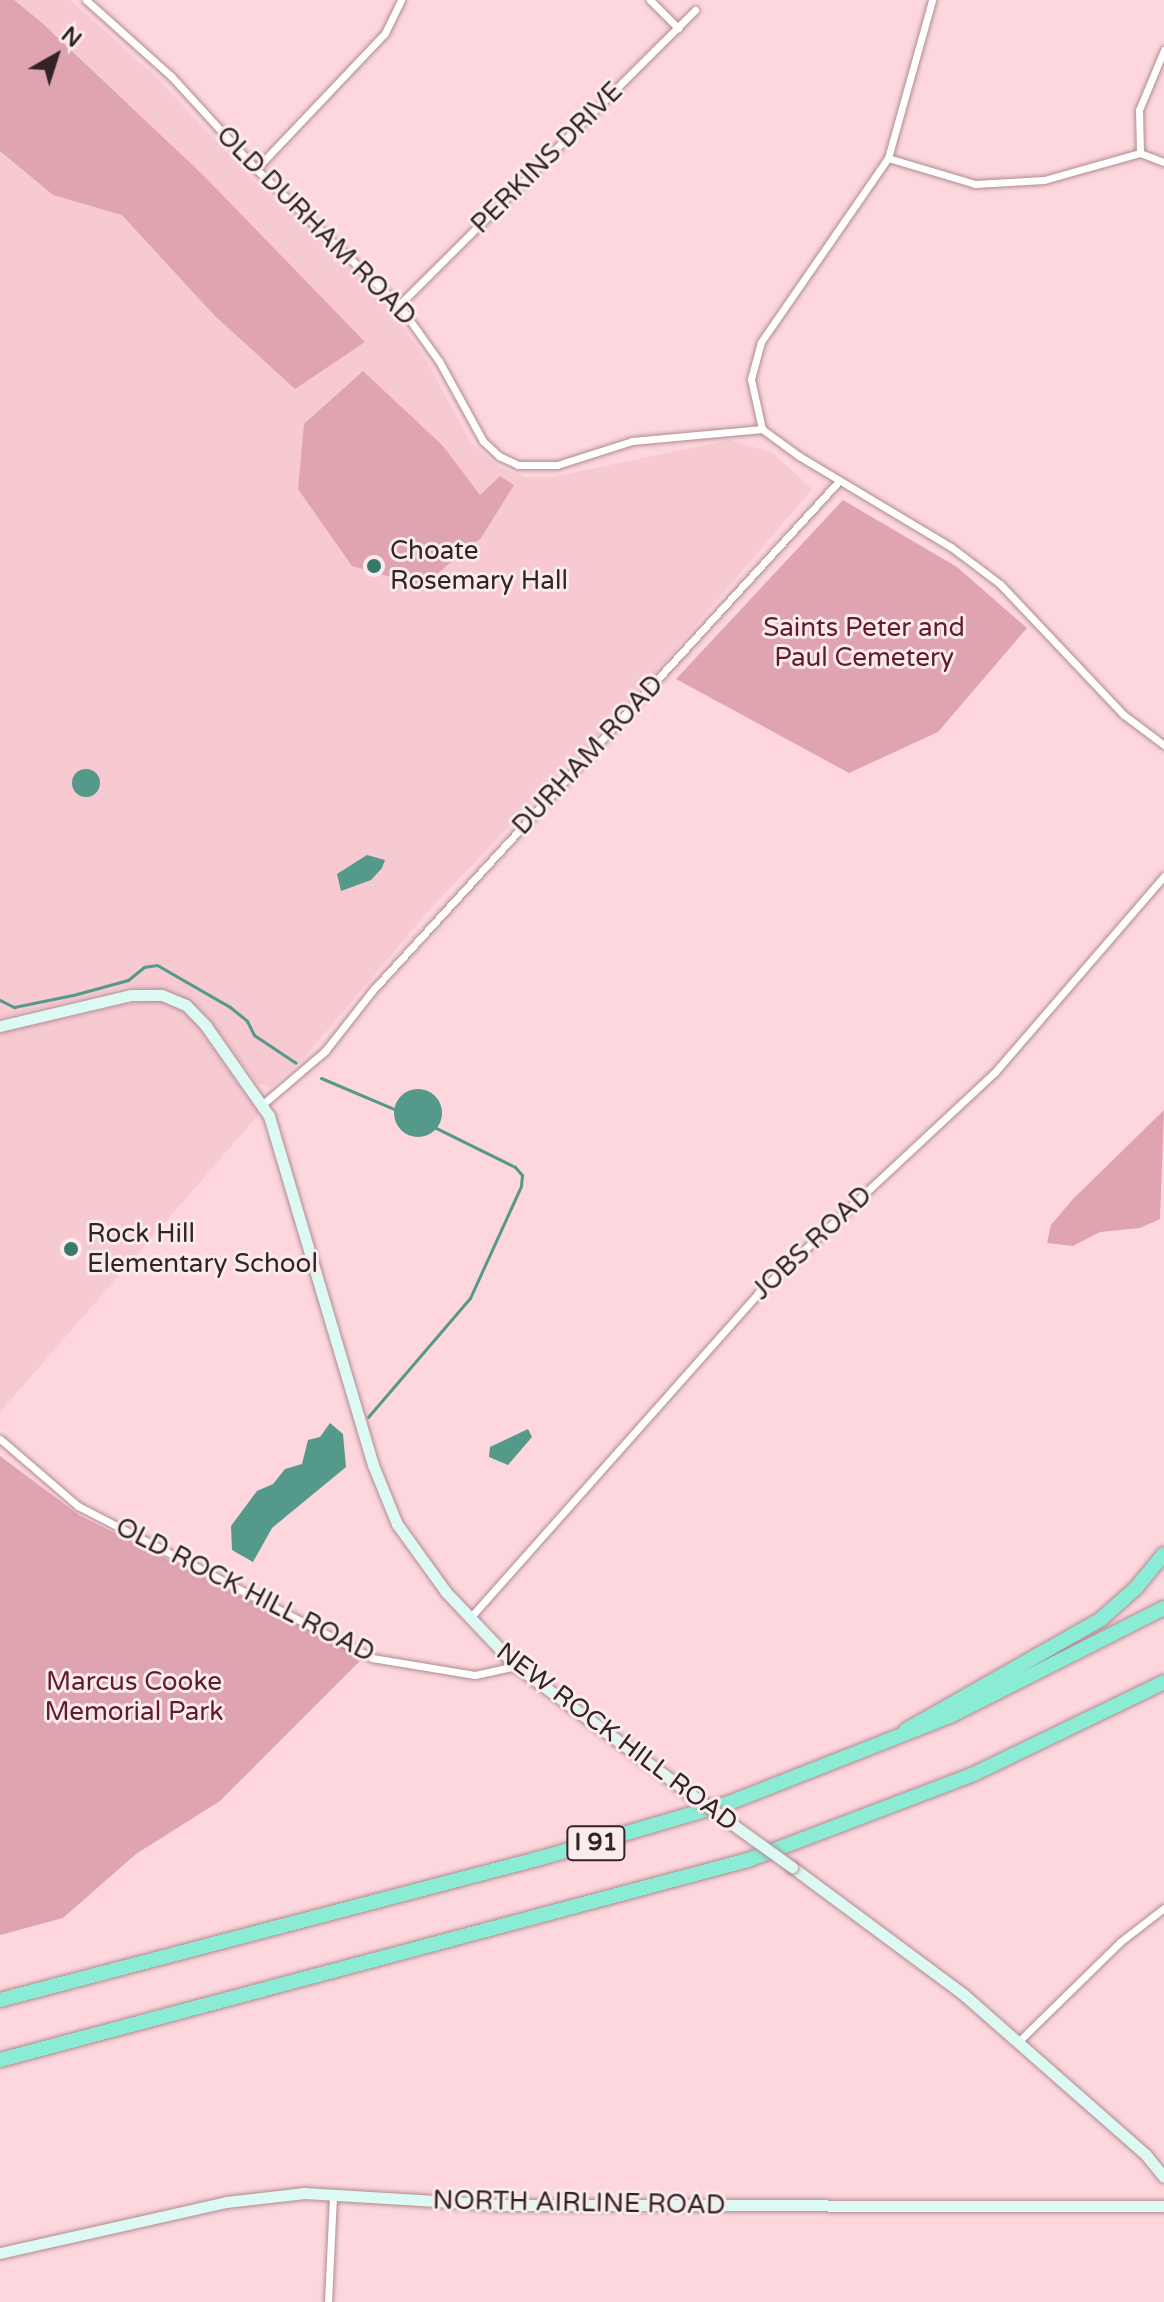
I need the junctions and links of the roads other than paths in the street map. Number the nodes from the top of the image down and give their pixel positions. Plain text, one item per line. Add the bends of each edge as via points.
1 (86, 0) edge
2 (401, 0) edge
3 (650, 0) edge
4 (932, 0) edge
5 (695, 10) dead end
6 (678, 28) junction
7 (1164, 50) edge
8 (1140, 153) junction
9 (888, 158) junction
10 (1164, 162) edge
11 (256, 169) junction
12 (399, 305) junction
13 (762, 429) junction
14 (839, 481) junction
15 (1164, 745) edge
16 (1164, 876) edge
17 (0, 1026) edge
18 (263, 1104) junction
19 (0, 1439) edge
20 (1164, 1554) edge
21 (1164, 1608) edge
22 (469, 1619) junction
23 (516, 1666) junction
24 (1164, 1682) edge
25 (897, 1739) junction
26 (1164, 1908) edge
27 (0, 2000) edge
28 (1018, 2042) junction
29 (0, 2060) edge
30 (1164, 2177) edge
31 (333, 2194) junction
32 (1164, 2206) edge
33 (0, 2253) edge
34 (328, 2302) edge

1 - 11 street, OLD DURHAM ROAD via 171,76
2 - 11 street via 385,33
3 - 6 street
4 - 9 street
5 - 6 street, PERKINS DRIVE
6 - 12 street, PERKINS DRIVE
7 - 8 street via 1139,110
8 - 9 street via 1044,180 975,184
8 - 10 street
9 - 13 street via 761,342 751,379
11 - 12 street, OLD DURHAM ROAD
12 - 13 street, OLD DURHAM ROAD via 439,361 483,441 518,465 557,465 632,441
13 - 14 street
14 - 15 street via 951,547 1000,584 1124,715
14 - 18 street, DURHAM ROAD via 373,990 325,1051
16 - 22 street, JOBS ROAD via 995,1072 758,1293
17 - 18 main road via 131,995 162,995 186,1005 206,1026
18 - 22 main road, NEW ROCK HILL ROAD via 380,1488 413,1548
19 - 23 street, OLD ROCK HILL ROAD via 78,1506 372,1658 475,1675
20 - 25 highway via 1101,1619 926,1715
21 - 25 highway, I 91 via 1031,1678
22 - 23 main road, NEW ROCK HILL ROAD
23 - 28 main road, NEW ROCK HILL ROAD, bridge via 938,1974
24 - 29 highway, I 91 via 974,1774 748,1860
25 - 27 highway, I 91 via 657,1826
26 - 28 street via 1120,1942
28 - 30 main road, NEW ROCK HILL ROAD
31 - 32 main road, NORTH AIRLINE ROAD via 513,2205
31 - 33 main road, NORTH AIRLINE ROAD via 226,2202
31 - 34 street

